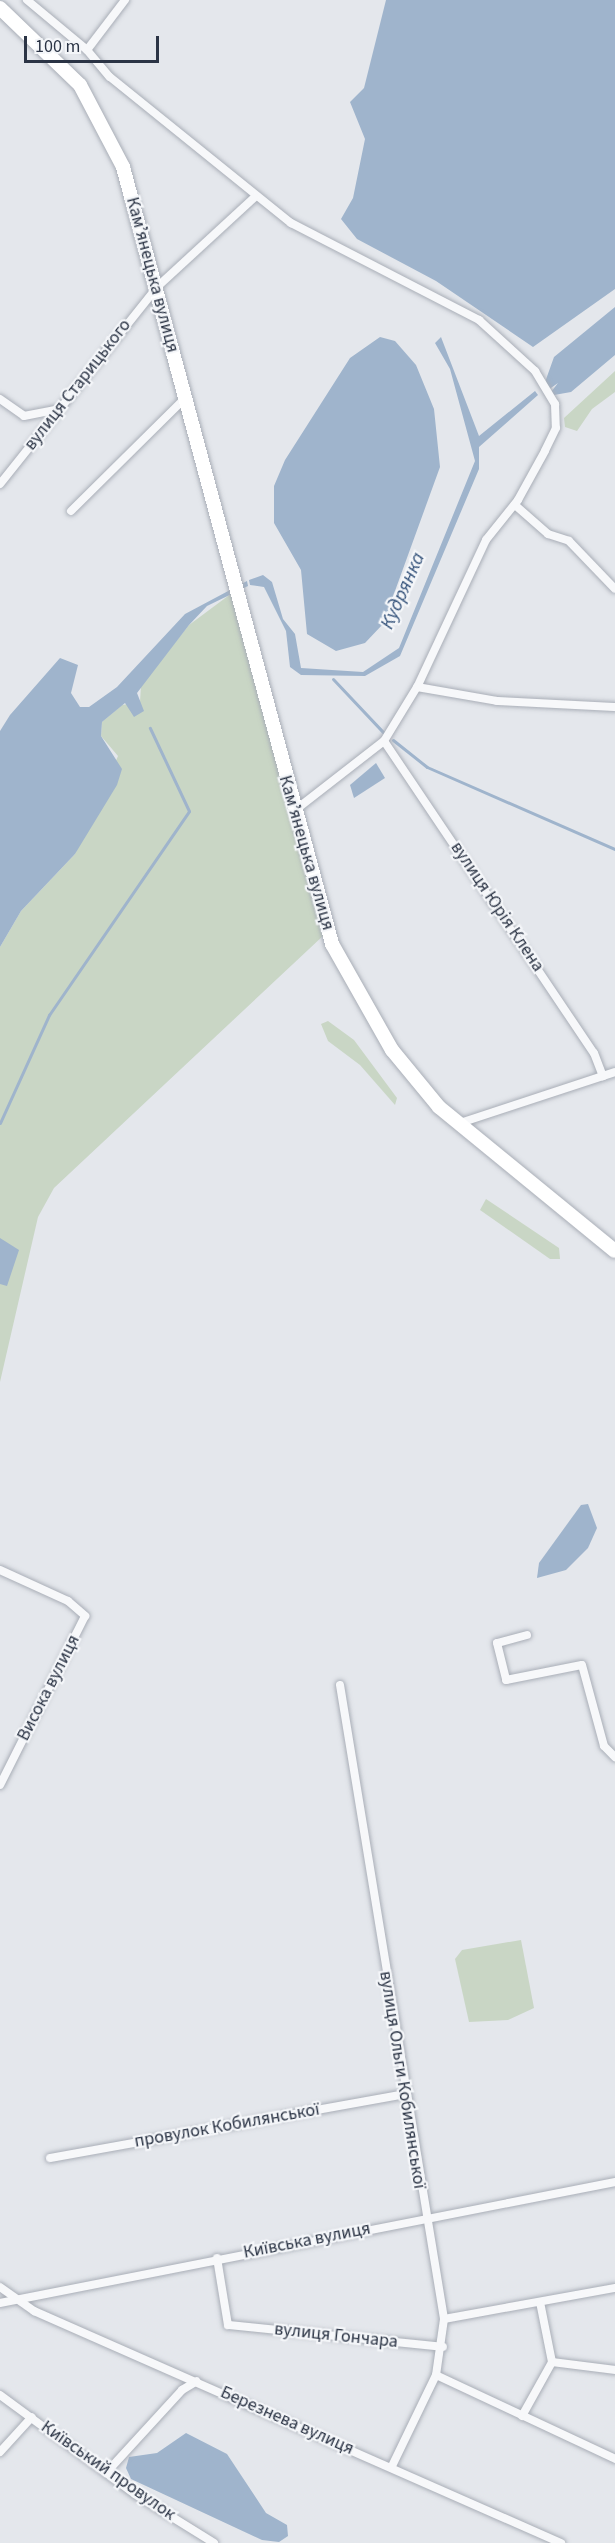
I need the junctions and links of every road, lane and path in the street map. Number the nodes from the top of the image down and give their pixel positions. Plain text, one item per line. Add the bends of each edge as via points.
1 (27, 0) edge
2 (125, 0) edge
3 (0, 8) edge
4 (87, 50) junction
5 (255, 197) junction
6 (157, 287) junction
7 (185, 398) junction
8 (0, 399) edge
9 (55, 410) junction
10 (0, 484) edge
11 (515, 505) junction
12 (71, 510) dead end
13 (615, 589) edge
14 (417, 687) junction
15 (615, 707) edge
16 (384, 741) junction
17 (294, 812) junction
18 (615, 1072) edge
19 (603, 1076) junction
20 (457, 1124) junction
21 (615, 1251) edge
22 (0, 1570) edge
23 (527, 1635) dead end
24 (340, 1685) dead end
25 (614, 1758) edge
26 (0, 1785) edge
27 (404, 2094) junction
28 (50, 2158) dead end
29 (615, 2182) edge
30 (424, 2218) junction
31 (218, 2258) junction
32 (0, 2287) edge
33 (615, 2288) edge
34 (14, 2298) junction
35 (540, 2302) junction
36 (0, 2303) edge
37 (444, 2319) junction
38 (443, 2347) junction
39 (552, 2362) junction
40 (615, 2370) edge
41 (436, 2375) junction
42 (197, 2381) junction
43 (0, 2395) edge
44 (522, 2416) junction
45 (32, 2417) junction
46 (0, 2452) edge
47 (615, 2459) edge
48 (392, 2466) junction
49 (106, 2473) junction
50 (214, 2543) edge
51 (561, 2543) edge

1 - 4 street
2 - 4 street
3 - 6 main road, Камʼянецька вулиця via 57,56 104,123 123,167
4 - 5 street via 110,77
5 - 6 street, вулиця Старицького
5 - 11 street via 336,248 425,288 479,320 513,347 552,399 556,428
6 - 7 main road, Камʼянецька вулиця
6 - 9 street, вулиця Старицького
7 - 12 street
7 - 17 main road, Камʼянецька вулиця
8 - 9 street via 24,416
9 - 10 street, вулиця Старицького
11 - 13 street via 548,534 569,542
11 - 14 street via 486,540
14 - 15 street via 497,701
14 - 16 street
16 - 17 street
16 - 19 street, вулиця Юрія Клена via 594,1053
17 - 20 main road, Камʼянецька вулиця via 328,934 350,978 392,1050
18 - 19 street
19 - 20 street
20 - 21 main road, Камʼянецька вулиця
22 - 26 street, Висока вулиця via 68,1601 85,1616
23 - 25 street via 497,1643 506,1680 582,1665 604,1746
24 - 27 street, вулиця Ольги Кобилянської
27 - 28 street, провулок Кобилянської
27 - 30 street, вулиця Ольги Кобилянської
29 - 30 street, Київська вулиця
30 - 31 street, Київська вулиця
30 - 37 street, вулиця Ольги Кобилянської
31 - 34 street, Київська вулиця
31 - 38 street, вулиця Гончара via 228,2325
32 - 34 street
33 - 35 street
34 - 36 street, Київська вулиця
34 - 42 street, Березнева вулиця
35 - 37 street
35 - 39 street
37 - 38 street, вулиця Ольги Кобилянської
38 - 41 street, вулиця Ольги Кобилянської
39 - 40 street
39 - 44 street
41 - 44 street
41 - 48 street, вулиця Ольги Кобилянської
42 - 48 street, Березнева вулиця
42 - 49 street via 182,2391
43 - 45 street, Київський провулок
44 - 47 street
45 - 46 street, Київський провулок
45 - 49 street, Київський провулок
48 - 51 street, Березнева вулиця
49 - 50 street, Київський провулок

